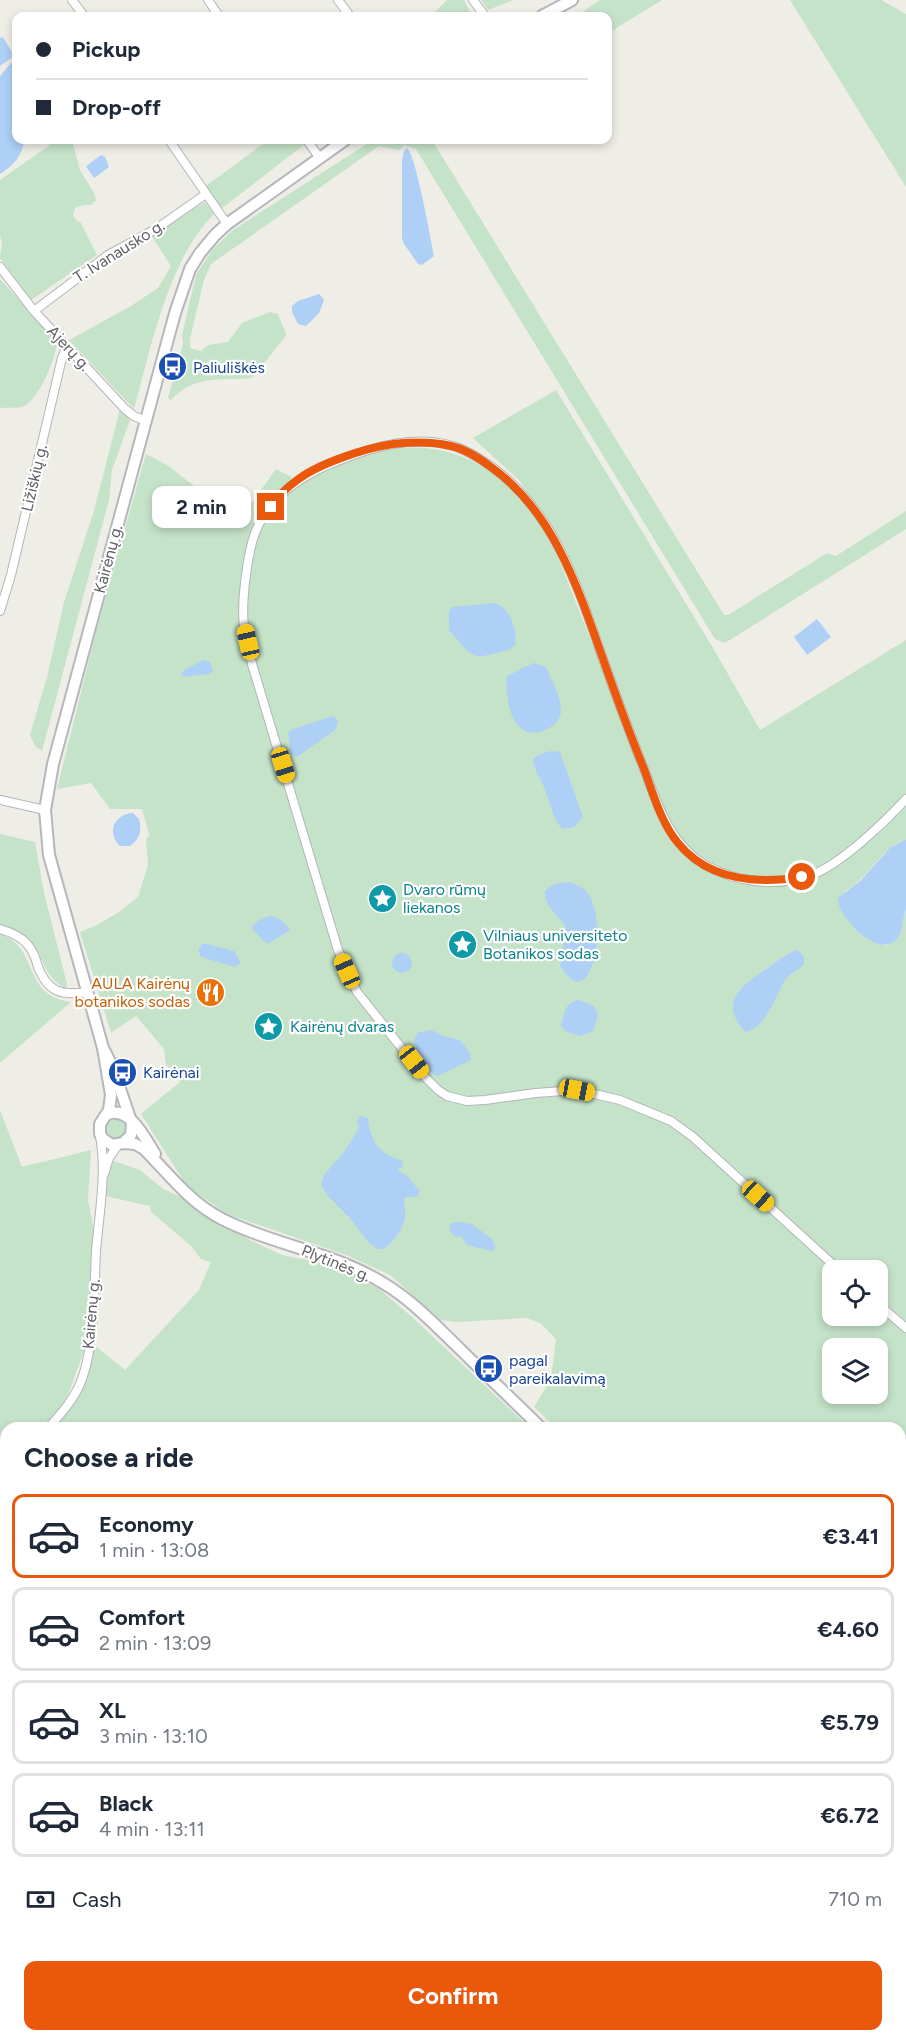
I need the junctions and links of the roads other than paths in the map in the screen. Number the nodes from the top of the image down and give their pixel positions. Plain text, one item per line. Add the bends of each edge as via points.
1 (572, 0) edge
2 (550, 12) edge
3 (172, 144) edge
4 (310, 144) edge
5 (339, 144) edge
6 (320, 157) junction
7 (206, 194) junction
8 (227, 224) junction
9 (0, 267) edge
10 (34, 311) junction
11 (67, 346) junction
12 (146, 421) junction
13 (0, 611) edge
14 (906, 799) edge
15 (0, 800) edge
16 (45, 810) junction
17 (0, 929) edge
18 (87, 992) junction
19 (103, 1048) junction
20 (106, 1115) junction
21 (129, 1119) junction
22 (100, 1134) junction
23 (120, 1144) junction
24 (167, 1172) junction
25 (101, 1187) junction
26 (828, 1260) edge
27 (888, 1313) edge
28 (906, 1328) edge
29 (54, 1422) edge
30 (535, 1422) edge

1 - 2 main road
3 - 7 street
4 - 6 street
5 - 6 main road, Kairėnų g.
6 - 8 main road, Kairėnų g.
7 - 8 street
7 - 10 street, T. Ivanausko g. via 156,229 108,255
8 - 12 main road, Kairėnų g. via 200,253 186,280
9 - 10 street, Ajerų g.
10 - 11 street, Ajerų g.
11 - 12 street, Ajerų g. via 126,409
11 - 13 street, Ližiškių g.
12 - 16 main road, Kairėnų g. via 53,764
14 - 26 street via 843,856 809,876 755,881 721,873 694,858 670,832 655,798 573,574 553,536 513,485 484,462 453,446 411,442 366,449 297,480 260,522 244,589 243,624 338,950 357,992 423,1075 447,1096 467,1101 577,1090 620,1100 671,1120
15 - 16 street
16 - 18 main road, Kairėnų g. via 49,855
17 - 18 street via 12,932 28,945 50,986 64,994
18 - 19 main road, Kairėnų g.
19 - 20 main road, Kairėnų g. via 111,1095
19 - 21 main road, Kairėnų g.
20 - 21 main road via 116,1112
20 - 22 main road via 100,1124
21 - 23 main road via 131,1135
21 - 24 main road, Plytinės g.
22 - 23 main road via 107,1143
22 - 25 street, Kairėnų g.
23 - 24 main road, Plytinės g. via 135,1144 144,1149
23 - 25 street, Kairėnų g. via 109,1158
24 - 30 main road, Plytinės g. via 195,1201 222,1219 342,1262 401,1294
25 - 29 street, Kairėnų g. via 86,1368 75,1394
27 - 28 street

